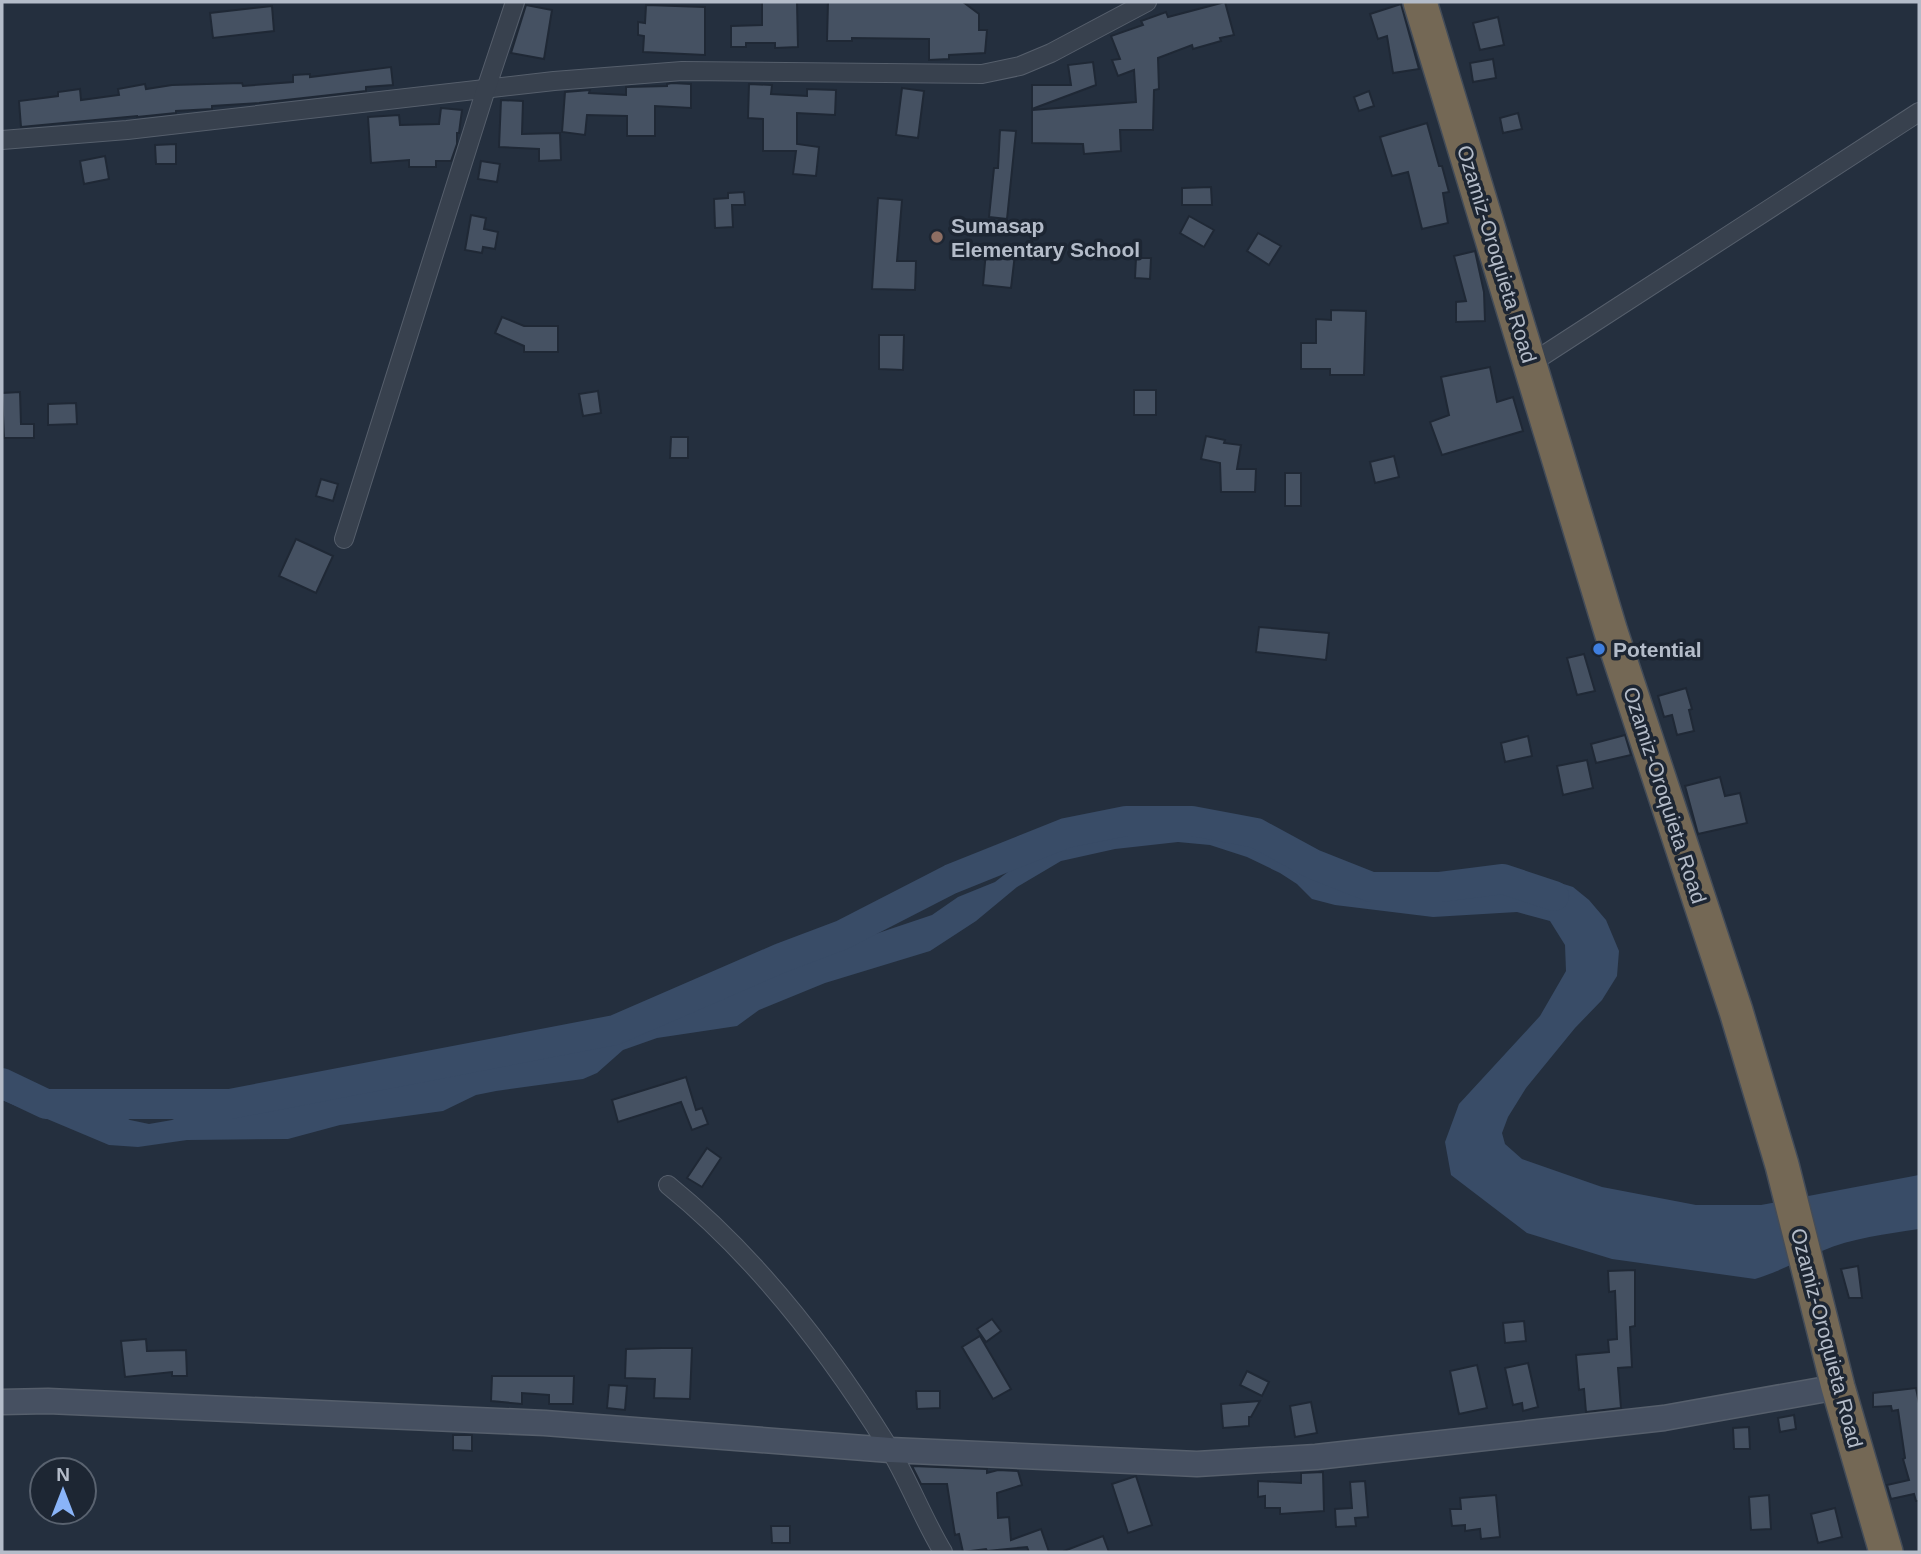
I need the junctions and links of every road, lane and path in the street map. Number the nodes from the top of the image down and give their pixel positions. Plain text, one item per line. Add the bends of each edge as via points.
1 (516, 2) edge
2 (1147, 2) edge
3 (1420, 2) edge
4 (486, 89) junction
5 (1919, 112) edge
6 (2, 141) edge
7 (1530, 364) junction
8 (344, 539) dead end
9 (668, 1185) dead end
10 (1838, 1387) junction
11 (2, 1402) edge
12 (890, 1450) junction
13 (943, 1552) edge
14 (1886, 1552) edge

1 - 4 street
2 - 4 street via 1051,53 982,74 682,71
3 - 7 highway, Ozamiz-Oroquieta Road
4 - 6 street
4 - 8 street
5 - 7 street
7 - 10 highway, Ozamiz-Oroquieta Road via 1611,632 1737,1011 1782,1165
9 - 12 street via 752,1263 802,1324
10 - 12 street via 1664,1418 1316,1458 1197,1464
10 - 14 highway, Ozamiz-Oroquieta Road
11 - 12 street via 545,1423
12 - 13 street

